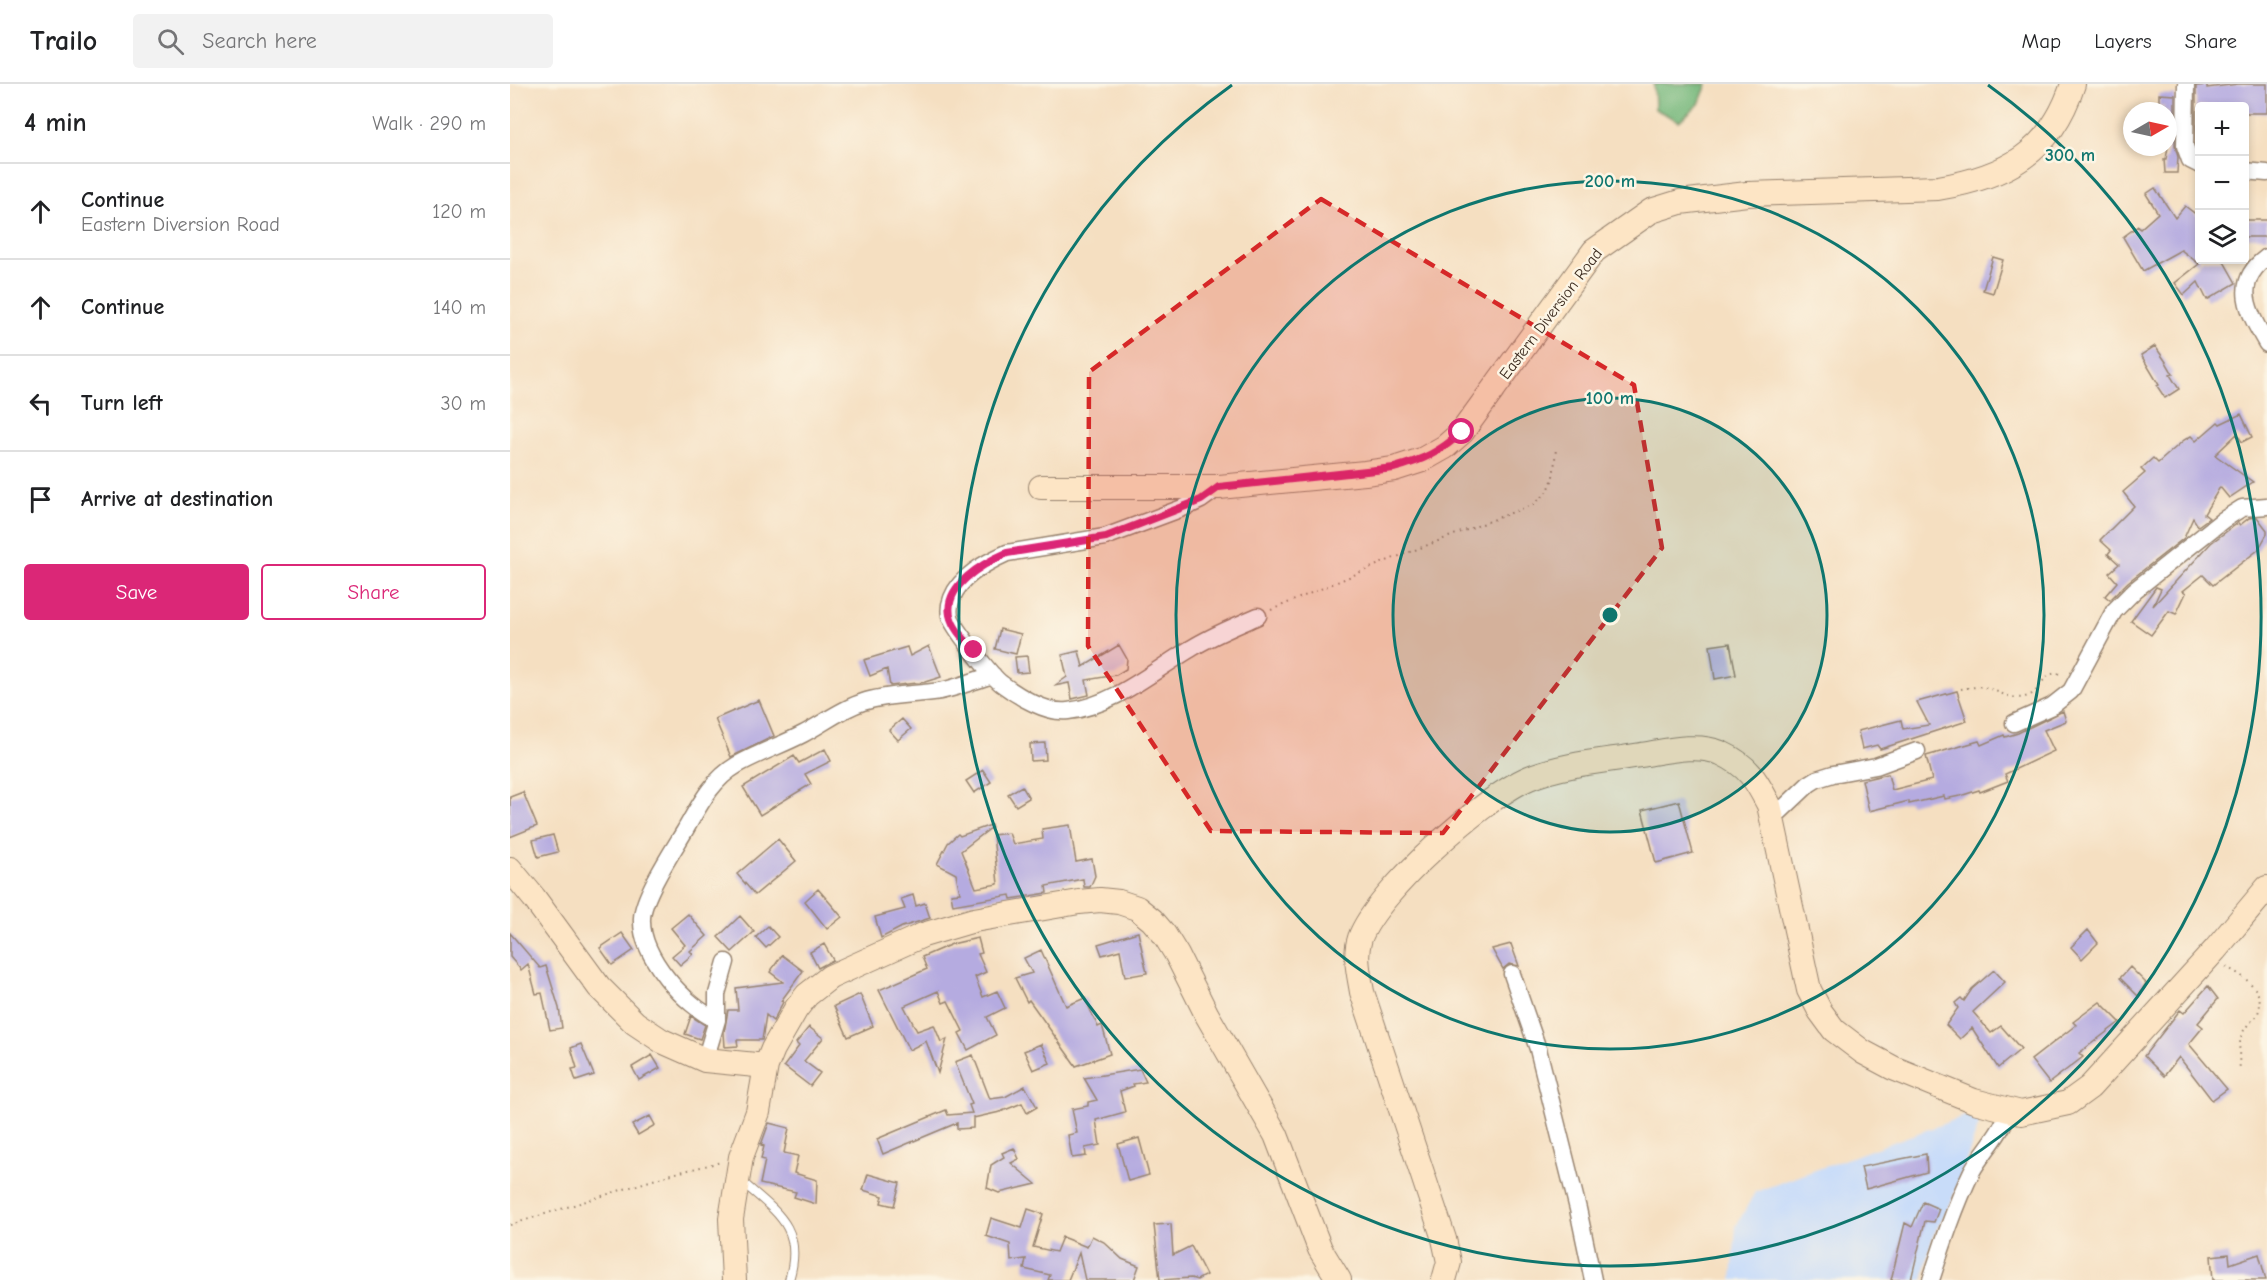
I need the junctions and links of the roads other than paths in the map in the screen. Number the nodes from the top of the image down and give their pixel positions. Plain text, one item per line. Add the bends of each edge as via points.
1 (2073, 84) edge
2 (2186, 84) edge
3 (2195, 163) edge
4 (2249, 171) edge
5 (2267, 173) edge
6 (2267, 257) edge
7 (2267, 344) edge
8 (1041, 487) dead end
9 (1219, 487) junction
10 (2267, 506) edge
11 (1258, 616) road end
12 (993, 675) junction
13 (2014, 723) dead end
14 (1917, 751) dead end
15 (1772, 819) junction
16 (510, 869) edge
17 (2267, 888) edge
18 (726, 962) dead end
19 (1512, 974) dead end
20 (717, 1020) junction
21 (705, 1060) junction
22 (766, 1066) junction
23 (2008, 1112) junction
24 (739, 1168) junction
25 (734, 1280) edge
26 (789, 1280) edge
27 (1339, 1280) edge
28 (1444, 1280) edge
29 (1593, 1280) edge
30 (1931, 1280) edge

1 - 9 main road, Eastern Diversion Road via 2066,106 2044,139 2024,158 1966,183 1938,189 1747,194 1680,202 1651,211 1594,251 1462,432 1445,447 1422,460 1394,468
2 - 3 street via 2185,146
4 - 5 street
6 - 7 street via 2252,271 2246,293 2247,305
8 - 9 main road, Eastern Diversion Road
9 - 12 street via 1201,500 1106,537 1007,553 960,583 951,599 950,616
10 - 13 street via 2242,508 2223,520 2135,590 2114,611 2071,691 2052,706
11 - 12 street via 1194,646 1125,690 1067,712 1042,708
12 - 20 street via 944,690 883,698 842,710 805,733 735,766 716,782 660,873 642,917 651,950 667,979 704,1015
14 - 15 street via 1876,766 1817,779
15 - 23 main road via 1809,990 1834,1030 1893,1068
15 - 28 main road via 1769,806 1745,767 1720,752 1694,748 1559,770 1508,788 1471,816 1420,862 1370,920 1360,939 1356,962 1362,992 1444,1239 1449,1262
16 - 21 main road via 600,987 635,1023 662,1041
17 - 23 main road via 2090,1087 2068,1103
18 - 20 street via 717,994
19 - 29 street via 1538,1050
20 - 21 street
21 - 22 main road
22 - 24 main road via 758,1112
22 - 27 main road via 796,1009 817,985 902,944 974,920 1078,902 1100,900 1137,908 1152,920 1177,955 1256,1098 1276,1135 1320,1249
23 - 30 street via 1963,1192
24 - 25 main road via 731,1219
24 - 26 lane via 784,1220 793,1239 794,1264

